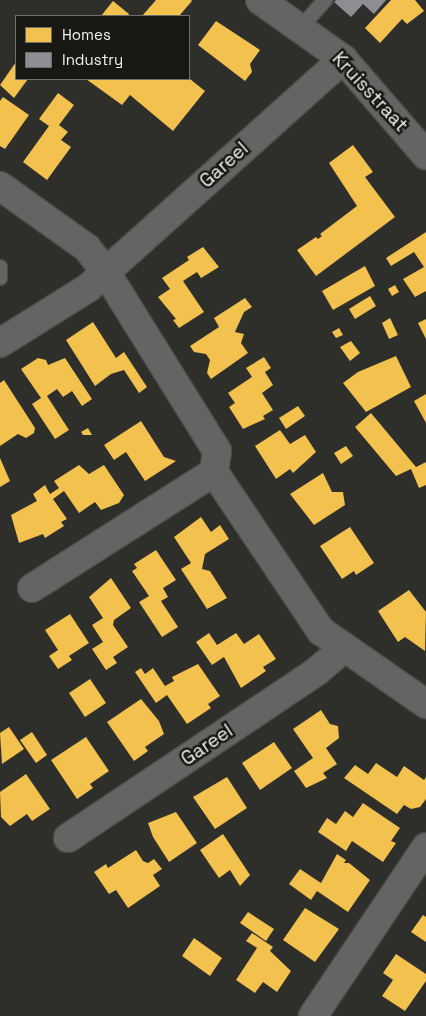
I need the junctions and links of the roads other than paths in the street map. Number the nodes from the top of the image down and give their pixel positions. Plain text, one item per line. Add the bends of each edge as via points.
1 (260, 0) edge
2 (325, 0) edge
3 (300, 28) junction
4 (343, 59) junction
5 (426, 154) edge
6 (0, 186) edge
7 (0, 267) edge
8 (104, 271) junction
9 (0, 278) edge
10 (0, 342) edge
11 (214, 472) junction
12 (32, 588) dead end
13 (344, 648) junction
14 (426, 704) edge
15 (68, 838) dead end
16 (426, 847) edge
17 (313, 1016) edge

1 - 3 street, Kruisstraat
2 - 3 lane
3 - 4 street, Kruisstraat
4 - 5 street, Kruisstraat
4 - 8 street, Gareel
6 - 8 street via 87,248
7 - 9 lane
8 - 10 street, Gareel via 88,288
8 - 11 street via 217,451
11 - 12 street
11 - 13 street via 321,631
13 - 14 street
13 - 15 street, Gareel via 317,671
16 - 17 street

